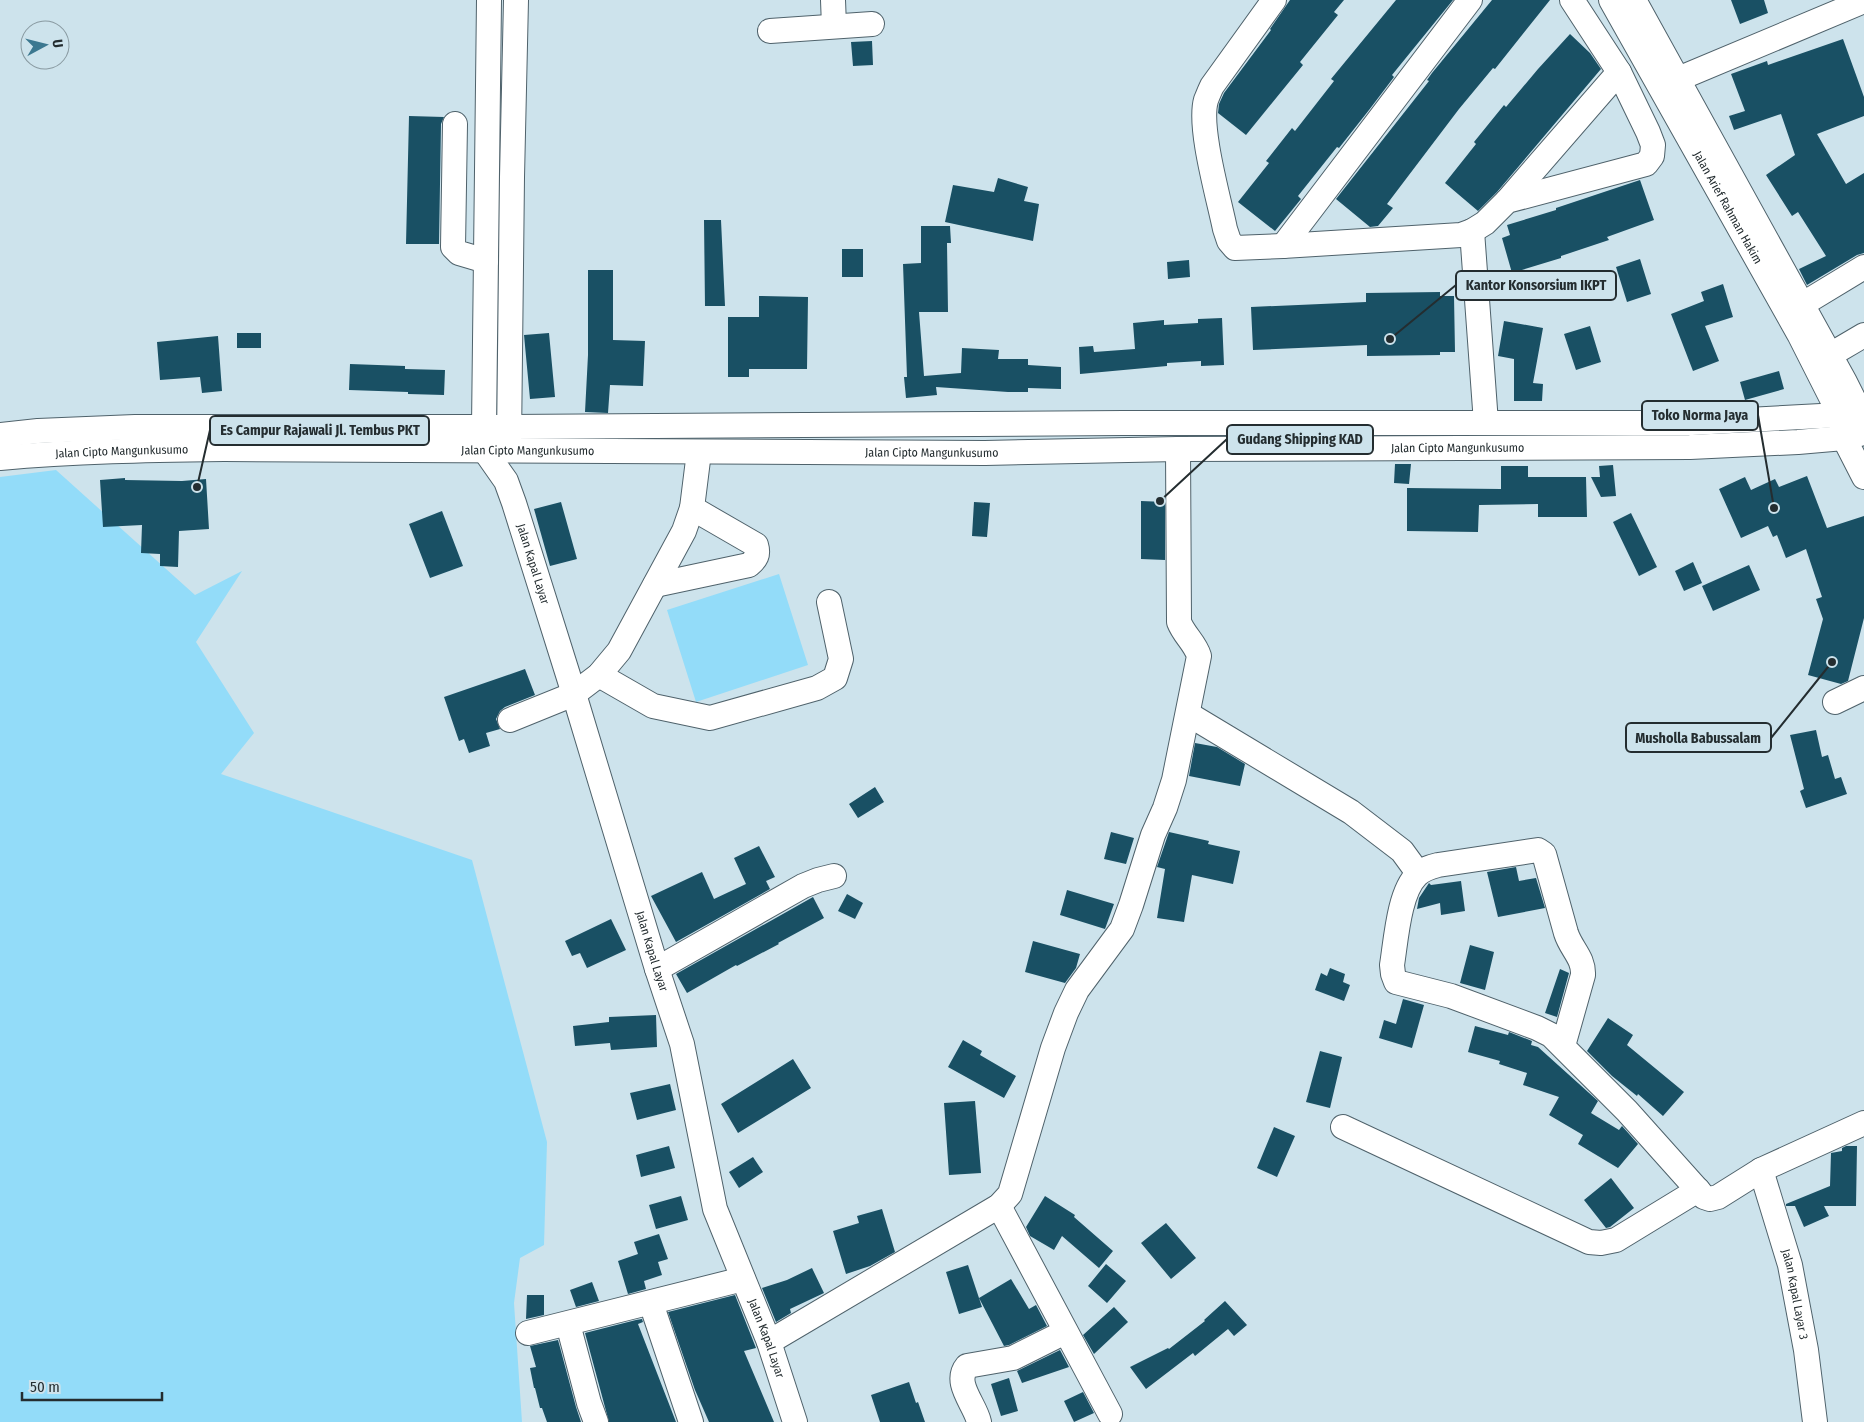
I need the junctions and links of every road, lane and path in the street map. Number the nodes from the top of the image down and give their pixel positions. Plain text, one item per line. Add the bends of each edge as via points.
1 (489, 0) edge
2 (516, 0) edge
3 (833, 0) edge
4 (1274, 0) edge
5 (1470, 0) edge
6 (1572, 0) edge
7 (1611, 0) edge
8 (1634, 0) edge
9 (1864, 1) edge
10 (872, 24) dead end
11 (834, 26) junction
12 (770, 31) dead end
13 (1619, 72) junction
14 (1678, 79) junction
15 (455, 124) dead end
16 (487, 177) junction
17 (512, 177) junction
18 (1507, 201) junction
19 (1472, 231) junction
20 (1283, 246) junction
21 (486, 261) junction
22 (1864, 267) edge
23 (1803, 304) junction
24 (1864, 335) edge
25 (1830, 355) junction
26 (1486, 422) junction
27 (484, 427) junction
28 (509, 427) junction
29 (1857, 427) edge
30 (0, 435) edge
31 (1178, 449) junction
32 (485, 451) junction
33 (510, 451) junction
34 (699, 452) junction
35 (0, 458) edge
36 (1864, 477) edge
37 (506, 481) junction
38 (692, 508) junction
39 (655, 585) junction
40 (829, 602) dead end
41 (599, 675) junction
42 (1864, 688) edge
43 (574, 694) junction
44 (1835, 702) dead end
45 (1188, 714) junction
46 (510, 720) dead end
47 (1418, 873) junction
48 (834, 876) dead end
49 (657, 969) junction
50 (1563, 1046) junction
51 (1864, 1123) edge
52 (1343, 1128) dead end
53 (1760, 1170) junction
54 (1698, 1190) junction
55 (999, 1206) junction
56 (743, 1279) junction
57 (651, 1303) junction
58 (568, 1324) junction
59 (1065, 1332) junction
60 (528, 1333) dead end
61 (769, 1342) junction
62 (1110, 1414) dead end
63 (596, 1422) edge
64 (691, 1422) edge
65 (795, 1422) edge
66 (979, 1422) edge
67 (1815, 1422) edge

1 - 16 street
2 - 17 street
3 - 11 street
4 - 20 street via 1212,86 1204,118 1228,240 1235,248
5 - 20 street
6 - 13 street
7 - 29 street, Jalan Arief Rahman Hakim via 1798,334
8 - 14 street, Jalan Arief Rahman Hakim
9 - 14 street
10 - 11 street
11 - 12 street
13 - 18 street
13 - 18 street via 1653,145 1652,156 1646,164
14 - 23 street, Jalan Arief Rahman Hakim
15 - 21 street via 453,247 459,253
16 - 17 street
16 - 21 street
17 - 28 street
18 - 19 street
19 - 20 street via 1461,235
19 - 26 street
21 - 27 street
22 - 23 street
23 - 25 street, Jalan Arief Rahman Hakim
24 - 25 street
25 - 29 street, Jalan Arief Rahman Hakim
26 - 28 street, Jalan Cipto Mangunkusumo
26 - 29 street, Jalan Cipto Mangunkusumo
27 - 28 street, Jalan Cipto Mangunkusumo
27 - 30 street, Jalan Cipto Mangunkusumo via 135,427
27 - 32 street
28 - 33 street
29 - 31 street, Jalan Cipto Mangunkusumo via 1798,442 1690,447
29 - 36 street
31 - 34 street, Jalan Cipto Mangunkusumo via 985,453
31 - 45 street via 1179,622 1199,656
32 - 33 street, Jalan Cipto Mangunkusumo
32 - 35 street, Jalan Cipto Mangunkusumo via 148,450
32 - 37 street
33 - 34 street, Jalan Cipto Mangunkusumo
33 - 37 street
34 - 38 street
37 - 43 street, Jalan Kapal Layar
38 - 39 street via 684,531
38 - 39 street via 750,540 756,546 756,560 748,565
39 - 41 street via 619,651
40 - 41 street via 841,659 835,678 817,688 710,718 653,706
41 - 43 street
42 - 44 street
43 - 46 street
43 - 49 street, Jalan Kapal Layar
45 - 47 street via 1350,812 1402,851
45 - 55 street via 1174,780 1122,929 1077,990 1066,1013 1010,1194
47 - 50 street via 1410,882 1402,905 1392,965 1396,982 1452,996 1537,1028
47 - 50 street via 1438,865 1542,851 1570,945 1578,953 1583,968
48 - 49 street via 803,886
49 - 56 street, Jalan Kapal Layar via 682,1044 715,1209
50 - 54 street
51 - 53 street
52 - 54 street via 1589,1242 1616,1240
53 - 54 street via 1718,1197 1704,1197
53 - 67 street, Jalan Kapal Layar 3 via 1790,1265
55 - 59 street
55 - 61 street
56 - 57 street
56 - 61 street, Jalan Kapal Layar
57 - 58 street
57 - 64 street
58 - 60 street
58 - 63 street
59 - 62 street
59 - 66 street via 1012,1358 967,1366 962,1372 962,1382
61 - 65 street, Jalan Kapal Layar

